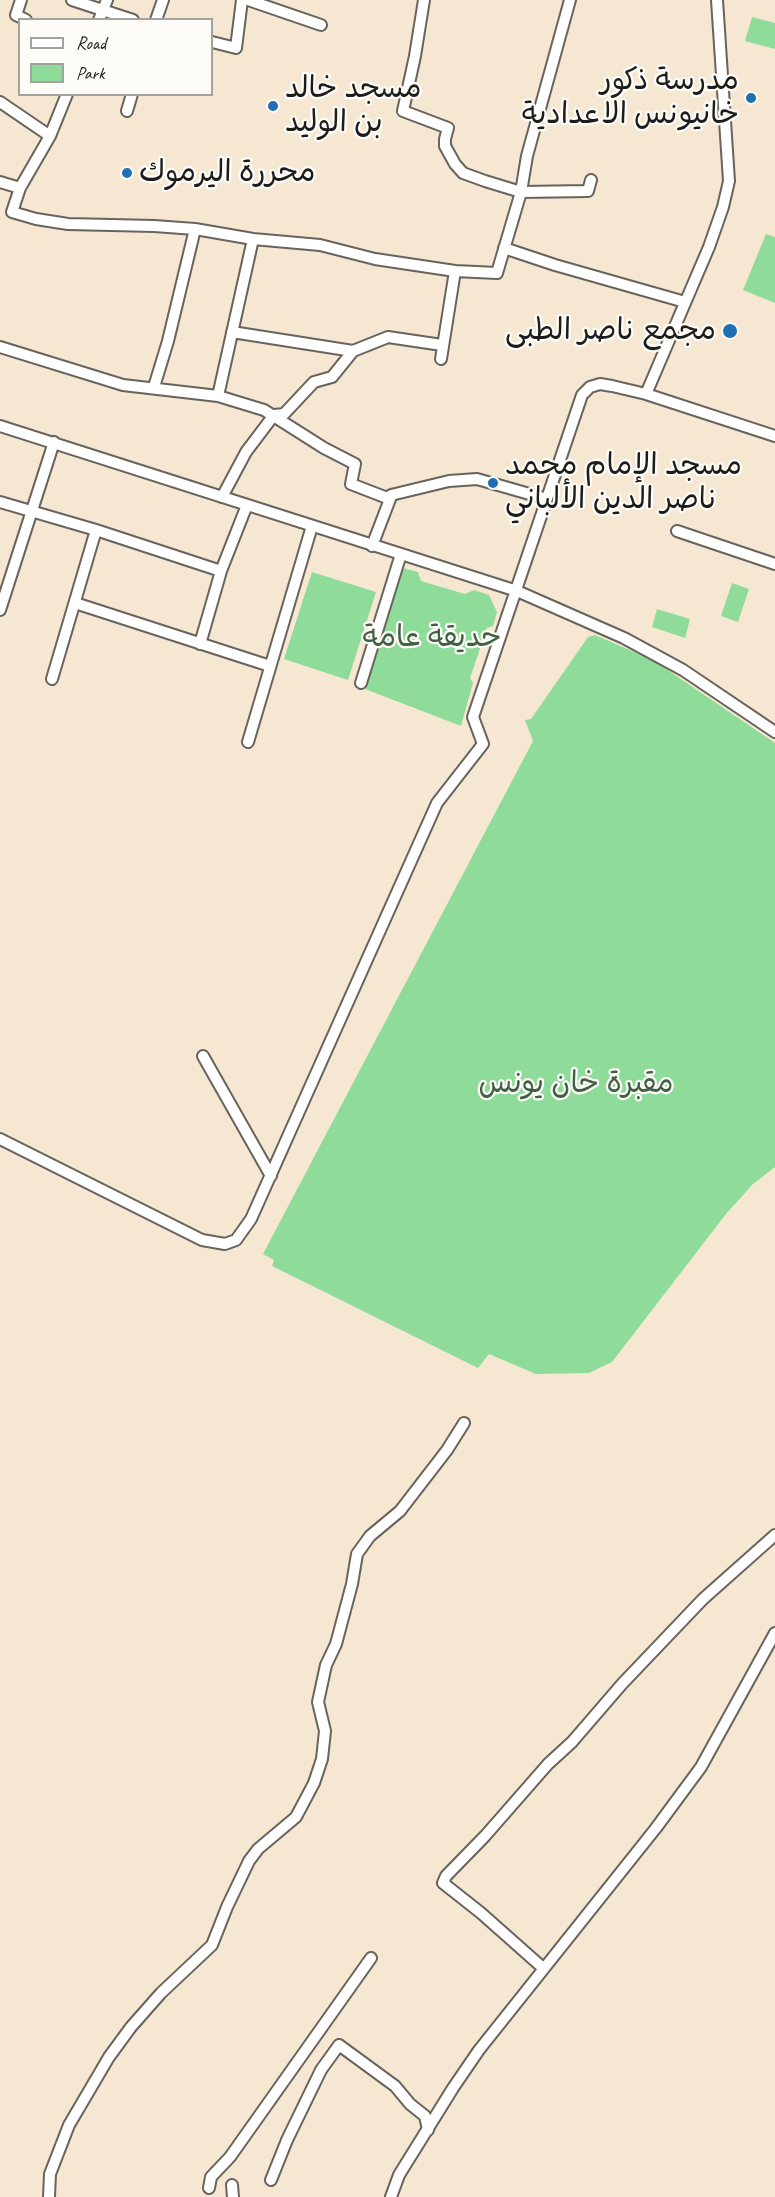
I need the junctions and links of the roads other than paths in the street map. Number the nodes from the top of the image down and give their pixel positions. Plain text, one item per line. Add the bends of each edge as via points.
1 (21, 0) edge
2 (72, 0) edge
3 (106, 0) edge
4 (163, 0) edge
5 (242, 0) edge
6 (248, 0) edge
7 (424, 0) edge
8 (570, 0) edge
9 (717, 1) edge
10 (101, 15) edge
11 (22, 18) edge
12 (120, 18) edge
13 (157, 18) edge
14 (321, 25) dead end
15 (213, 42) edge
16 (66, 96) edge
17 (131, 96) edge
18 (0, 102) edge
19 (127, 111) dead end
20 (50, 136) junction
21 (591, 180) dead end
22 (0, 182) edge
23 (20, 188) junction
24 (521, 192) junction
25 (195, 229) junction
26 (253, 239) junction
27 (504, 248) junction
28 (455, 271) junction
29 (685, 302) junction
30 (232, 332) junction
31 (442, 345) junction
32 (0, 347) edge
33 (353, 351) junction
34 (441, 359) dead end
35 (154, 387) junction
36 (646, 394) junction
37 (218, 396) junction
38 (274, 415) junction
39 (0, 426) edge
40 (775, 436) edge
41 (54, 442) junction
42 (222, 497) junction
43 (390, 499) junction
44 (546, 500) junction
45 (0, 502) edge
46 (247, 505) junction
47 (33, 510) junction
48 (312, 526) junction
49 (96, 530) junction
50 (677, 531) dead end
51 (372, 546) junction
52 (401, 554) junction
53 (775, 564) edge
54 (221, 571) junction
55 (517, 591) junction
56 (75, 603) junction
57 (0, 610) edge
58 (200, 644) junction
59 (270, 666) junction
60 (52, 679) dead end
61 (361, 683) dead end
62 (775, 732) edge
63 (248, 742) dead end
64 (203, 1056) dead end
65 (0, 1139) edge
66 (271, 1176) junction
67 (464, 1423) dead end
68 (775, 1535) edge
69 (775, 1633) edge
70 (371, 1958) dead end
71 (543, 1968) junction
72 (428, 2130) junction
73 (271, 2180) dead end
74 (232, 2185) dead end
75 (209, 2188) dead end
76 (49, 2197) edge
77 (233, 2197) edge
78 (391, 2197) edge

1 - 11 street via 16,15
2 - 10 street
3 - 10 street
4 - 13 street
5 - 15 street via 236,48
6 - 14 street
7 - 24 street via 403,111 448,128 445,146 463,173
8 - 24 street via 527,156
9 - 29 street via 729,181 720,218
10 - 12 street
16 - 20 street
17 - 19 street
18 - 20 street
20 - 23 street
21 - 24 street via 588,191
22 - 23 street
23 - 25 street via 12,212 36,219
24 - 27 street
25 - 26 street
25 - 35 street
26 - 28 street via 320,245 375,259
26 - 30 street
27 - 28 street via 497,273
27 - 29 street
28 - 31 street
29 - 36 street
30 - 33 street
30 - 37 street
31 - 33 street via 388,337
31 - 34 street
32 - 35 street via 123,385
33 - 38 street via 332,377 314,382 284,414
35 - 37 street
36 - 40 street
36 - 44 street via 600,384 582,395
37 - 38 street
38 - 42 street via 246,452
38 - 43 street via 355,464 351,484
39 - 41 street
41 - 42 street
41 - 47 street
42 - 46 street
43 - 44 street via 391,495 449,481 477,479
43 - 51 street
44 - 55 street
45 - 47 street
46 - 48 street
46 - 54 street
47 - 49 street
47 - 57 street
48 - 51 street
48 - 59 street
49 - 54 street
49 - 56 street
50 - 53 street
51 - 52 street
52 - 55 street
52 - 61 street
54 - 58 street
55 - 62 street via 624,638 683,670
55 - 66 street via 473,717 483,744 437,803
56 - 58 street
56 - 60 street
58 - 59 street
59 - 63 street
64 - 66 street
65 - 66 street via 216,1244 231,1242 243,1231
67 - 76 street via 400,1511 370,1536 357,1554 318,1702 325,1731 322,1759 296,1817 249,1861 212,1945 161,1993 108,2057 69,2125 50,2174
68 - 71 street via 703,1599 446,1876 443,1883
69 - 71 street via 701,1767
70 - 75 street via 230,2157 211,2177
71 - 72 street via 479,2050
72 - 73 street via 425,2116 394,2086 339,2045 316,2080
72 - 78 street via 399,2175
74 - 77 street

